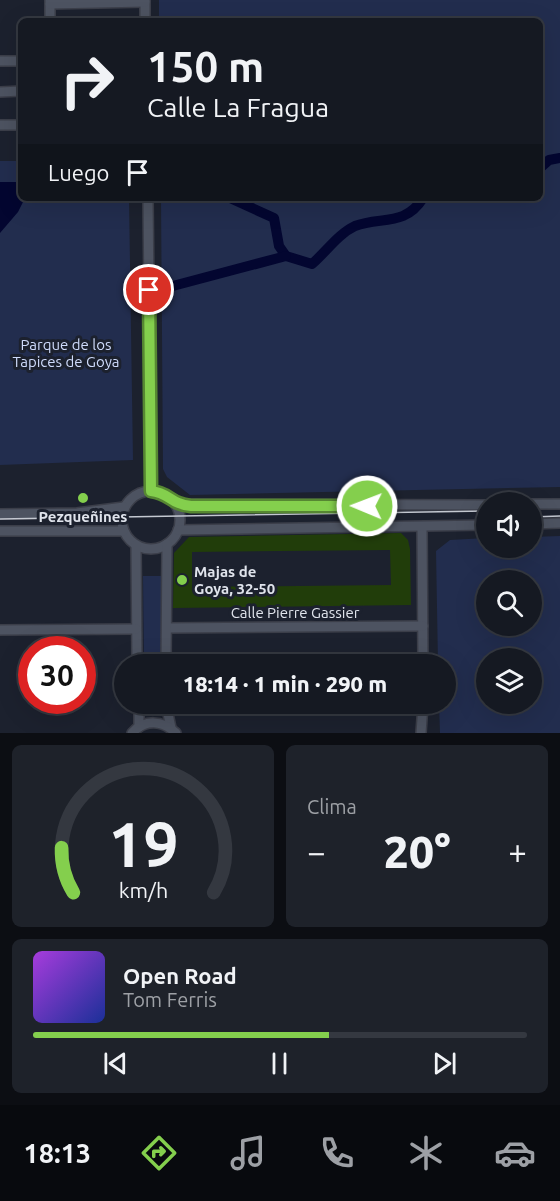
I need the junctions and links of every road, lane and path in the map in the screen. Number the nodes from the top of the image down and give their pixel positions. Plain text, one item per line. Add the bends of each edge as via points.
1 (145, 1) edge
2 (50, 2) edge
3 (50, 18) edge
4 (146, 18) edge
5 (0, 61) edge
6 (18, 61) edge
7 (18, 91) edge
8 (0, 92) edge
9 (0, 125) edge
10 (18, 125) edge
11 (148, 201) edge
12 (151, 491) junction
13 (176, 504) junction
14 (476, 504) edge
15 (542, 504) edge
16 (560, 504) edge
17 (124, 507) junction
18 (0, 514) edge
19 (560, 523) edge
20 (542, 524) edge
21 (476, 525) edge
22 (422, 527) junction
23 (178, 530) junction
24 (0, 531) edge
25 (123, 531) junction
26 (167, 544) junction
27 (136, 545) junction
28 (423, 626) junction
29 (167, 628) junction
30 (136, 629) junction
31 (0, 630) edge
32 (137, 654) edge
33 (166, 654) edge
34 (423, 654) edge
35 (137, 714) edge
36 (169, 714) edge
37 (422, 714) edge
38 (135, 730) edge
39 (173, 731) edge
40 (421, 733) edge

1 - 2 street
1 - 4 street
2 - 3 street
5 - 6 street
7 - 8 street
9 - 10 street
11 - 12 street
12 - 13 street via 166,495
12 - 17 street via 133,496
13 - 14 street
13 - 23 street via 180,516
15 - 16 street
17 - 18 street via 77,513
17 - 25 street
19 - 20 street
21 - 22 street
22 - 23 street
22 - 28 street
23 - 26 street
24 - 25 street
25 - 27 street
26 - 27 street via 151,549
26 - 29 street
27 - 30 street
28 - 29 street, Calle Pierre Gassier
28 - 34 street
29 - 33 street
30 - 31 street
30 - 32 street
35 - 38 street
36 - 39 street
37 - 40 street
38 - 39 street via 157,723

